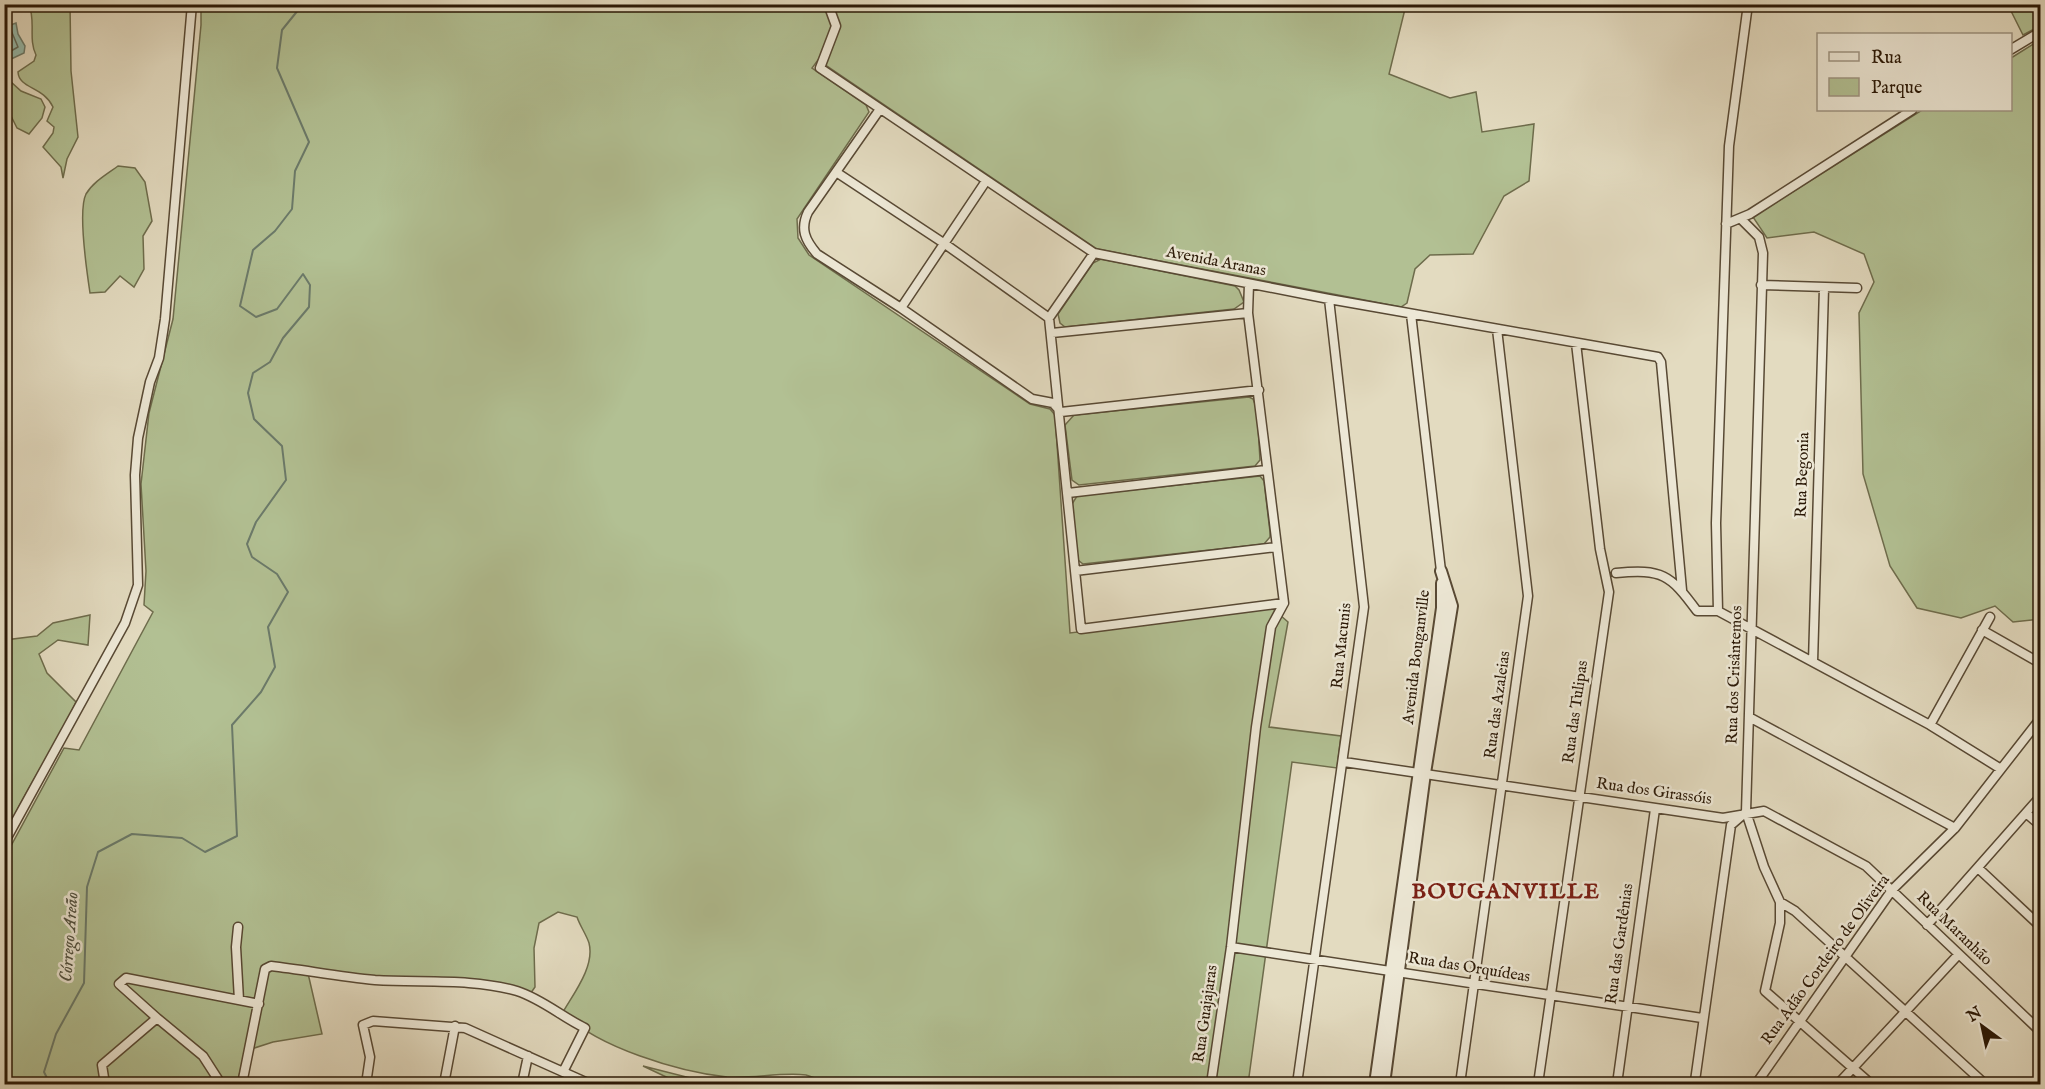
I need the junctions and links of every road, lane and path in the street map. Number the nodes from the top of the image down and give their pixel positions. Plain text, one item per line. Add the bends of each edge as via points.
1 (192, 4) edge
2 (828, 4) edge
3 (1748, 4) edge
4 (2040, 32) edge
5 (2012, 49) edge
6 (880, 110) junction
7 (1910, 111) edge
8 (836, 172) junction
9 (986, 181) junction
10 (1741, 219) junction
11 (1726, 224) junction
12 (945, 244) junction
13 (1094, 253) junction
14 (1249, 284) junction
15 (1761, 285) junction
16 (1824, 288) junction
17 (1857, 288) dead end
18 (1329, 299) junction
19 (901, 308) junction
20 (1248, 313) junction
21 (1411, 314) junction
22 (1049, 318) junction
23 (1497, 329) junction
24 (1052, 333) junction
25 (1576, 343) junction
26 (1259, 390) junction
27 (1061, 412) junction
28 (1266, 470) junction
29 (1068, 493) junction
30 (1276, 547) junction
31 (1075, 571) junction
32 (1441, 571) joint
33 (1616, 573) dead end
34 (1682, 590) junction
35 (1284, 603) junction
36 (1718, 611) junction
37 (1990, 617) dead end
38 (1751, 629) junction
39 (1982, 630) junction
40 (1813, 662) junction
41 (2040, 663) edge
42 (1749, 717) junction
43 (2040, 719) edge
44 (1930, 725) junction
45 (1344, 762) junction
46 (2001, 769) junction
47 (1421, 773) junction
48 (1502, 784) junction
49 (1579, 796) junction
50 (2040, 797) edge
51 (1655, 809) junction
52 (1746, 812) junction
53 (2026, 813) junction
54 (2040, 825) edge
55 (1955, 828) junction
56 (4, 843) edge
57 (1978, 868) junction
58 (1892, 890) junction
59 (1780, 903) junction
60 (1927, 924) junction
61 (2040, 926) edge
62 (238, 927) dead end
63 (1232, 947) junction
64 (1958, 955) junction
65 (1845, 957) junction
66 (1314, 958) junction
67 (1396, 972) junction
68 (1475, 983) junction
69 (1550, 996) junction
70 (239, 1000) junction
71 (259, 1004) junction
72 (1626, 1006) junction
73 (1906, 1012) junction
74 (157, 1018) junction
75 (1702, 1018) junction
76 (1801, 1021) junction
77 (455, 1026) junction
78 (2040, 1031) edge
79 (528, 1056) junction
80 (1853, 1068) junction
81 (562, 1072) junction
82 (105, 1084) edge
83 (220, 1084) edge
84 (242, 1084) edge
85 (366, 1084) edge
86 (444, 1084) edge
87 (522, 1084) edge
88 (590, 1084) edge
89 (1211, 1084) edge
90 (1297, 1084) edge
91 (1375, 1084) edge
92 (1384, 1084) edge
93 (1460, 1084) edge
94 (1538, 1084) edge
95 (1617, 1084) edge
96 (1687, 1084) edge
97 (1756, 1084) edge
98 (1838, 1084) edge
99 (1871, 1084) edge
100 (1985, 1084) edge

1 - 56 street via 165,319 138,438 138,585 125,623
2 - 6 street, Avenida Aranas via 836,26 820,68
3 - 11 street via 1729,146
4 - 5 street
6 - 8 street
6 - 9 street, Avenida Aranas
7 - 10 street
8 - 12 street
8 - 19 street via 802,225 807,242 817,254
9 - 12 street
9 - 13 street, Avenida Aranas
10 - 11 street
10 - 15 street, Rua dos Crisântemos via 1759,237
11 - 36 street via 1716,523
12 - 19 street
12 - 22 street
13 - 14 street, Avenida Aranas
13 - 22 street
14 - 18 street, Avenida Aranas
14 - 20 street
15 - 16 street
15 - 38 street, Rua dos Crisântemos
16 - 17 street
16 - 40 street, Rua Begonia
18 - 21 street, Avenida Aranas
18 - 45 street, Rua Macunis via 1364,607
19 - 27 street via 1032,399 1053,403
20 - 24 street
20 - 26 street
21 - 23 street, Avenida Aranas
21 - 32 street
22 - 24 street
23 - 25 street, Avenida Aranas
23 - 48 street, Rua das Azaleias via 1528,596
24 - 27 street
25 - 34 street, Avenida Aranas via 1658,357
25 - 49 street, Rua das Tulipas via 1600,549 1609,592
26 - 27 street
26 - 28 street
27 - 29 street
28 - 29 street
28 - 30 street
29 - 31 street
30 - 31 street
30 - 35 street
31 - 35 street via 1081,628
32 - 47 street, Avenida Bouganville via 1452,606
33 - 34 street via 1648,570
34 - 36 street via 1697,611
35 - 63 street, Rua Guajajaras via 1271,627
36 - 38 street
37 - 39 street
38 - 40 street
38 - 42 street, Rua dos Crisântemos
39 - 41 street
39 - 44 street
40 - 44 street
42 - 52 street, Rua dos Crisântemos
42 - 55 street
43 - 46 street, Rua Adão Cordeiro de Oliveira
44 - 46 street
45 - 47 street, Rua dos Girassóis
45 - 66 street, Rua Macunis
46 - 55 street, Rua Adão Cordeiro de Oliveira
47 - 48 street, Rua dos Girassóis
47 - 67 street, Avenida Bouganville
48 - 49 street, Rua dos Girassóis
48 - 68 street, Rua das Azaleias
49 - 51 street, Rua dos Girassóis
49 - 69 street, Rua das Tulipas
50 - 53 street
51 - 52 street, Rua dos Girassóis via 1724,818
51 - 72 street, Rua das Gardênias
52 - 58 street, Rua Maranhão via 1764,811 1866,866
52 - 59 street, Rua dos Crisântemos
52 - 75 street via 1731,825
53 - 54 street
53 - 57 street
55 - 58 street, Rua Adão Cordeiro de Oliveira
57 - 60 street
57 - 61 street
58 - 60 street, Rua Maranhão
58 - 65 street, Rua Adão Cordeiro de Oliveira
59 - 65 street via 1795,911
59 - 76 street via 1766,991
60 - 64 street, Rua Maranhão
62 - 70 street
63 - 66 street, Rua das Orquídeas
63 - 89 street, Rua Guajajaras
64 - 73 street
64 - 78 street, Rua Maranhão
65 - 73 street
65 - 76 street, Rua Adão Cordeiro de Oliveira
66 - 67 street, Rua das Orquídeas
66 - 90 street, Rua Macunis
67 - 68 street, Rua das Orquídeas
67 - 91 street, Avenida Bouganville
67 - 92 street, Avenida Bouganville
68 - 69 street, Rua das Orquídeas
68 - 93 street, Rua das Azaleias
69 - 72 street, Rua das Orquídeas
69 - 94 street, Rua das Tulipas
70 - 71 street
70 - 74 street via 122,980 119,984
71 - 81 street via 265,969 271,966 374,980 450,982 516,991 585,1028
71 - 84 street
72 - 75 street, Rua das Orquídeas
72 - 95 street, Rua das Gardênias
73 - 80 street
73 - 100 street
74 - 82 street via 102,1065
74 - 83 street via 203,1056
75 - 96 street via 1695,1081
76 - 80 street
76 - 97 street, Rua Adão Cordeiro de Oliveira
77 - 79 street
77 - 85 street via 367,1022 362,1030 370,1057
77 - 86 street
79 - 81 street
79 - 87 street
80 - 98 street
80 - 99 street
81 - 88 street

